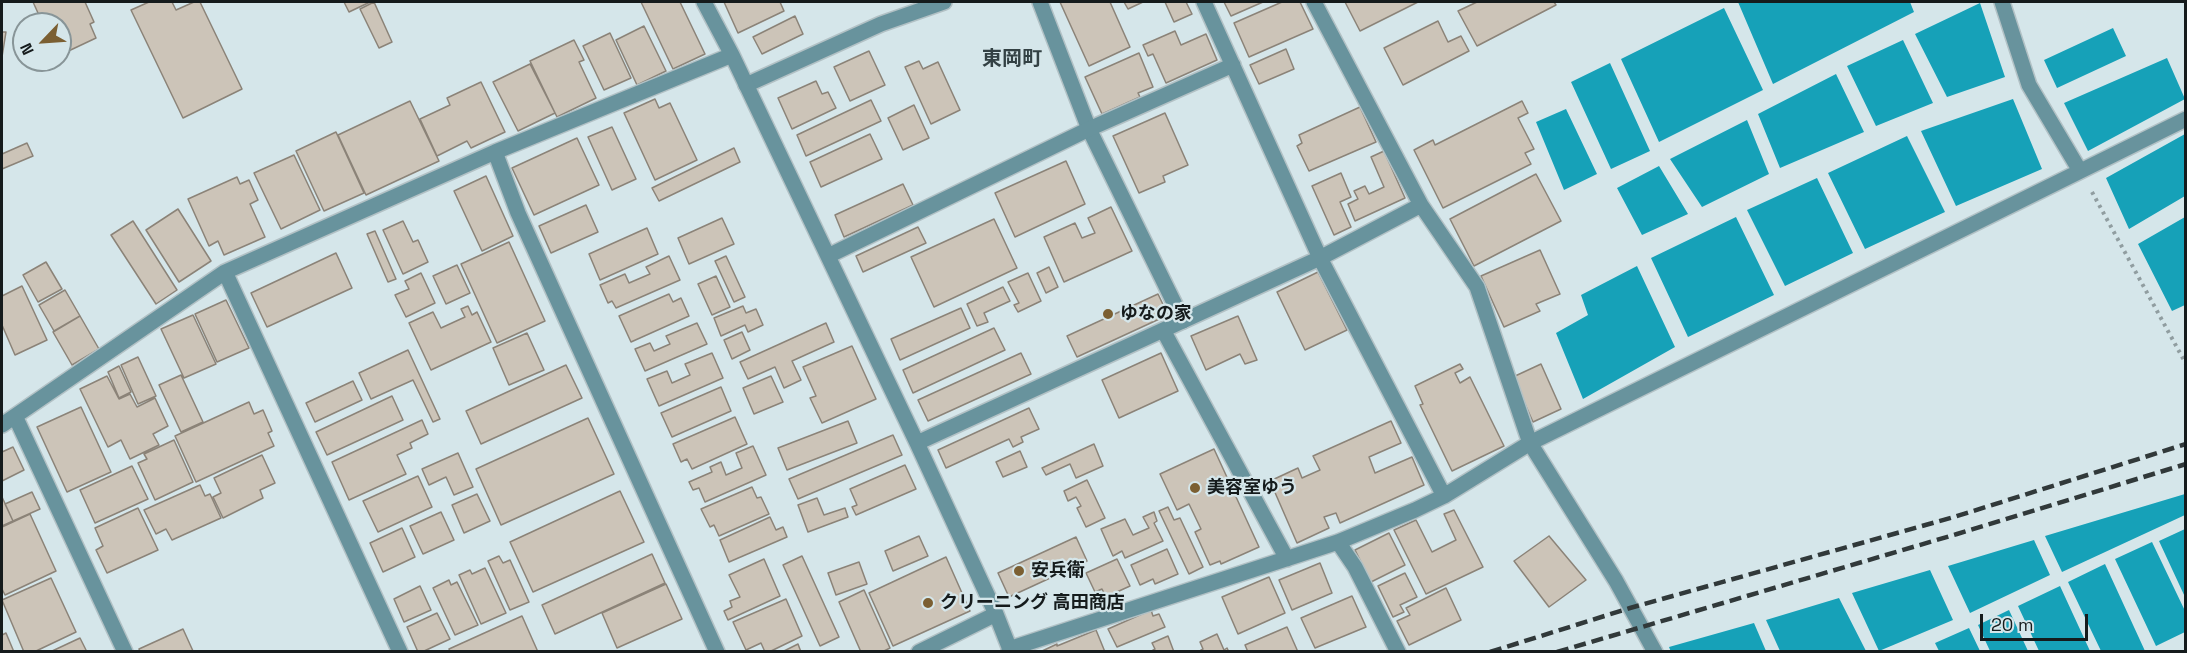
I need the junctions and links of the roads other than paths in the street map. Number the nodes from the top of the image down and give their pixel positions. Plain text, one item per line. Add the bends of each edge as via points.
1 (704, 2) edge
2 (944, 2) edge
3 (1040, 2) edge
4 (1204, 2) edge
5 (1314, 2) edge
6 (2002, 2) edge
7 (732, 55) junction
8 (1233, 65) junction
9 (746, 85) junction
10 (2186, 119) edge
11 (1089, 129) junction
12 (495, 152) junction
13 (2080, 171) junction
14 (1421, 205) junction
15 (828, 256) junction
16 (1320, 258) junction
17 (225, 272) junction
18 (1183, 321) junction
19 (1163, 330) junction
20 (15, 416) junction
21 (2, 425) edge
22 (917, 443) junction
23 (1530, 443) junction
24 (1444, 496) junction
25 (1338, 542) junction
26 (1287, 559) junction
27 (996, 614) junction
28 (1010, 650) edge
29 (124, 651) edge
30 (400, 651) edge
31 (717, 651) edge
32 (919, 651) edge
33 (1398, 651) edge
34 (1655, 651) edge

1 - 7 street
2 - 9 street via 880,24
3 - 11 street
4 - 8 street
5 - 14 street
6 - 13 street via 2029,85
7 - 9 street
7 - 12 street
8 - 11 street
8 - 16 street
9 - 15 street
10 - 13 street
11 - 15 street
11 - 18 street
12 - 17 street
12 - 31 street via 518,213
13 - 23 street
14 - 16 street
14 - 23 street via 1477,287
15 - 22 street
16 - 18 street
16 - 24 street
17 - 20 street
17 - 30 street
18 - 19 street
19 - 22 street
19 - 26 street
20 - 21 street
20 - 29 street
22 - 27 street
23 - 24 street
23 - 34 street
24 - 25 street
25 - 26 street
25 - 33 street
26 - 28 street
27 - 28 street
27 - 32 street

